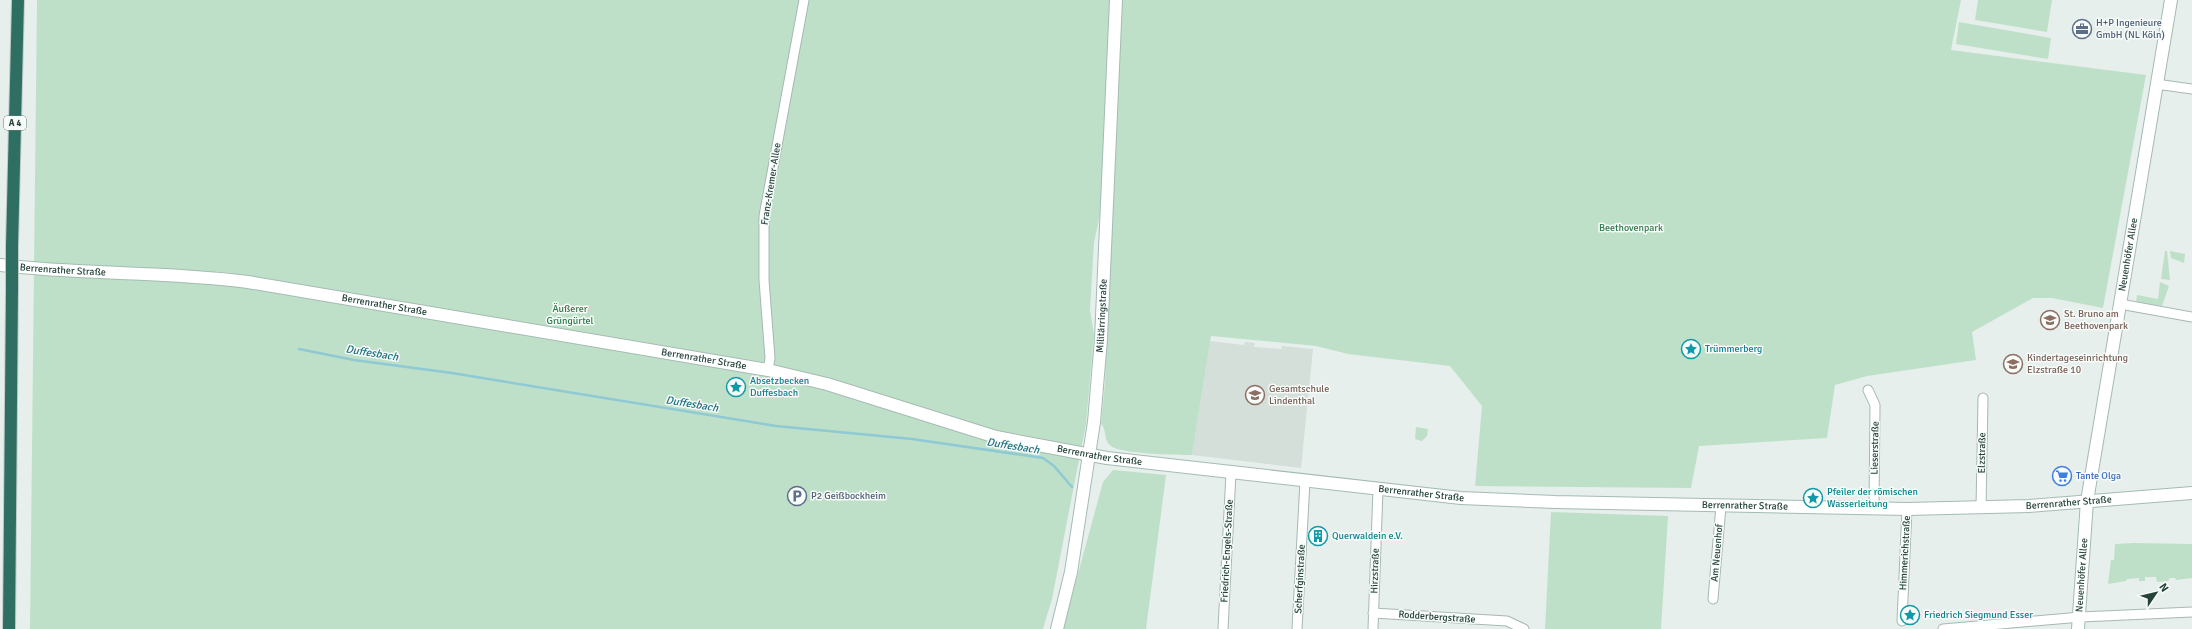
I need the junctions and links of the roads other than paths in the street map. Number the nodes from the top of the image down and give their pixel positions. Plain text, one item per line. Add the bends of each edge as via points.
1 (18, 0) edge
2 (804, 0) edge
3 (1116, 0) edge
4 (2171, 0) edge
5 (2156, 84) junction
6 (2192, 89) edge
7 (0, 265) edge
8 (2120, 304) junction
9 (2192, 317) edge
10 (768, 370) junction
11 (1868, 390) dead end
12 (1983, 398) dead end
13 (1090, 454) junction
14 (1231, 473) junction
15 (1305, 482) junction
16 (1378, 489) junction
17 (2192, 493) edge
18 (2087, 501) junction
19 (1721, 506) junction
20 (1874, 508) junction
21 (1981, 508) junction
22 (1907, 509) junction
23 (1713, 599) dead end
24 (2192, 612) edge
25 (1373, 613) junction
26 (1902, 621) dead end
27 (2078, 623) edge
28 (9, 629) edge
29 (1057, 629) edge
30 (1223, 629) edge
31 (1297, 629) edge
32 (1373, 629) edge
33 (1524, 629) edge
34 (1943, 629) edge

1 - 28 highway, A 4, bridge via 12,246
2 - 10 street, Franz-Kremer-Allee via 764,216 764,280 770,358
3 - 13 street, Militärringstraße via 1101,339
4 - 5 street, Neuenhöfer Allee
5 - 6 street
5 - 8 street, Neuenhöfer Allee
7 - 10 street, Berrenrather Straße via 37,270 205,276
8 - 9 street
8 - 18 street, Neuenhöfer Allee
10 - 13 street, Berrenrather Straße via 824,383 996,437
11 - 20 street, Lieserstraße via 1875,405
12 - 21 street, Elzstraße
13 - 14 street, Berrenrather Straße
13 - 29 street, Militärringstraße via 1071,572
14 - 15 street, Berrenrather Straße
14 - 30 street, Friedrich-Engels-Straße
15 - 16 street, Berrenrather Straße
15 - 31 street, Scherfginstraße
16 - 19 street, Berrenrather Straße via 1476,499
16 - 25 street, Hirzstraße
17 - 18 street, Berrenrather Straße
18 - 21 street, Berrenrather Straße
18 - 27 street, Neuenhöfer Allee
19 - 20 street, Berrenrather Straße
19 - 23 street, Am Neuenhof
20 - 22 street, Berrenrather Straße
21 - 22 street, Berrenrather Straße
22 - 26 street, Himmerichstraße
24 - 27 street
25 - 32 street, Hirzstraße
25 - 33 street, Rodderbergstraße via 1506,622
27 - 34 street

